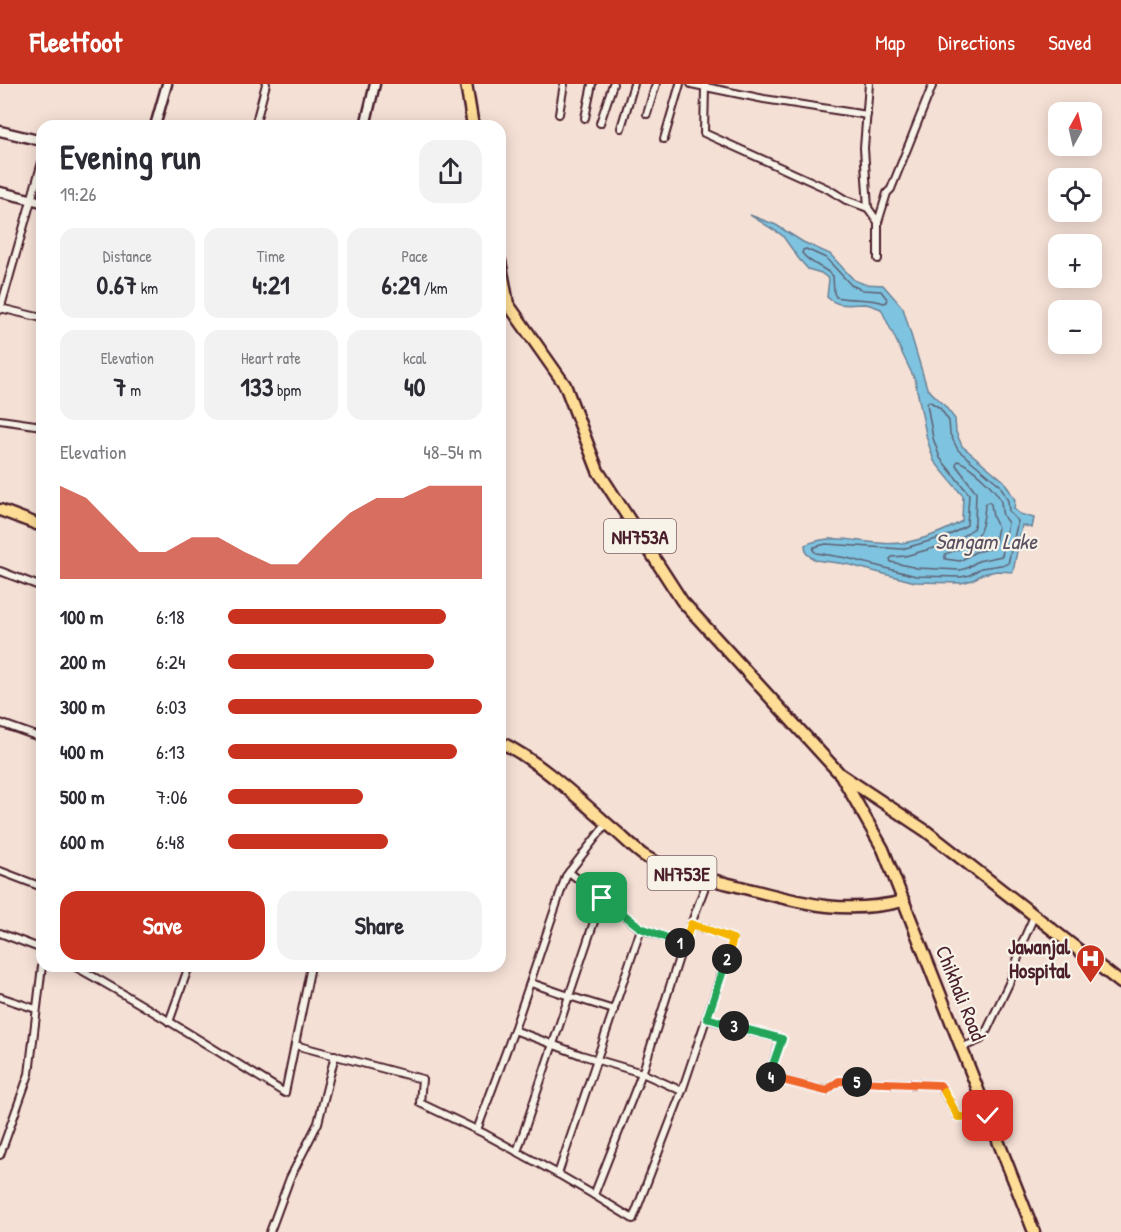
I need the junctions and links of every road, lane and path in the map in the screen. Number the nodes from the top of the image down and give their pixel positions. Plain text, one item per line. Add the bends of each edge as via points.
1 (167, 84) edge
2 (266, 84) edge
3 (375, 84) edge
4 (466, 84) edge
5 (564, 84) edge
6 (592, 84) edge
7 (613, 84) edge
8 (634, 84) edge
9 (656, 84) edge
10 (680, 84) edge
11 (691, 84) edge
12 (869, 84) edge
13 (933, 84) edge
14 (705, 87) junction
15 (559, 114) dead end
16 (647, 114) dead end
17 (867, 115) junction
18 (585, 118) dead end
19 (157, 120) edge
20 (257, 120) edge
21 (367, 120) edge
22 (472, 120) edge
23 (600, 123) dead end
24 (621, 128) dead end
25 (0, 131) edge
26 (664, 139) dead end
27 (36, 140) edge
28 (36, 182) edge
29 (0, 192) edge
30 (31, 199) junction
31 (36, 200) edge
32 (868, 208) junction
33 (878, 222) junction
34 (878, 259) dead end
35 (506, 293) edge
36 (0, 309) edge
37 (36, 317) edge
38 (0, 420) edge
39 (36, 425) edge
40 (0, 510) edge
41 (36, 524) edge
42 (0, 571) edge
43 (36, 585) edge
44 (0, 723) edge
45 (36, 736) edge
46 (506, 746) edge
47 (840, 774) junction
48 (607, 823) junction
49 (0, 871) edge
50 (569, 872) junction
51 (708, 879) junction
52 (36, 885) edge
53 (602, 898) junction
54 (904, 901) junction
55 (1035, 915) junction
56 (691, 924) junction
57 (641, 928) junction
58 (0, 933) edge
59 (684, 944) junction
60 (36, 947) edge
61 (41, 972) edge
62 (85, 972) edge
63 (187, 972) edge
64 (310, 972) edge
65 (531, 983) junction
66 (1121, 983) edge
67 (569, 996) junction
68 (0, 997) edge
69 (36, 1009) junction
70 (614, 1010) junction
71 (707, 1018) junction
72 (169, 1022) junction
73 (514, 1030) junction
74 (295, 1045) junction
75 (554, 1045) junction
76 (963, 1047) junction
77 (335, 1055) junction
78 (597, 1060) junction
79 (642, 1073) junction
80 (682, 1091) junction
81 (988, 1116) junction
82 (477, 1130) junction
83 (517, 1152) junction
84 (0, 1155) edge
85 (558, 1174) junction
86 (594, 1195) junction
87 (270, 1232) edge
88 (1034, 1232) edge

1 - 19 street
2 - 20 street
3 - 21 street
4 - 22 highway
5 - 15 street
6 - 18 street
7 - 23 street
8 - 24 street
9 - 16 street
10 - 26 street
11 - 14 street
12 - 17 street
13 - 33 street
14 - 17 street
14 - 32 street via 704,133 708,136
17 - 32 street via 864,148
25 - 27 street
28 - 30 street
29 - 30 street
30 - 31 street
30 - 36 street
32 - 33 street
33 - 34 street
35 - 47 highway, NH753A via 508,304 565,385 598,471 682,601
36 - 37 street
38 - 39 street
40 - 41 highway
42 - 43 street
44 - 45 street
46 - 48 highway, NH753E via 571,791
47 - 54 highway, Chikhali Road / NH753A via 883,849
47 - 55 highway via 926,831
48 - 50 street
48 - 51 highway, NH753E via 643,855 675,872
49 - 52 street
50 - 53 street
50 - 65 street
51 - 54 highway, NH753E via 827,907 875,908
51 - 56 street
53 - 57 street
53 - 67 street
54 - 76 highway, Chikhali Road / NH753A
55 - 66 highway
55 - 76 street via 987,1030 981,1040
56 - 59 street
56 - 71 street via 733,939
57 - 59 street
57 - 70 street
58 - 60 street
59 - 79 street
61 - 69 street
62 - 72 street
63 - 72 street
64 - 74 street
65 - 67 street
65 - 73 street
67 - 70 street
67 - 75 street
68 - 69 street
69 - 84 street via 29,1074
70 - 78 street
71 - 80 street
71 - 81 street via 782,1039 769,1076 826,1091 839,1081 940,1085 958,1117
72 - 74 street via 285,1093
73 - 75 street
73 - 82 street
74 - 77 street
75 - 78 street
75 - 83 street
76 - 81 highway, Chikhali Road / NH753A
77 - 82 street via 422,1079 420,1103
77 - 87 street via 318,1123 290,1178
78 - 79 street
78 - 85 street
79 - 80 street
79 - 86 street
80 - 86 street via 633,1219
81 - 88 highway, Chikhali Road / NH753A
82 - 83 street
83 - 85 street
85 - 86 street

